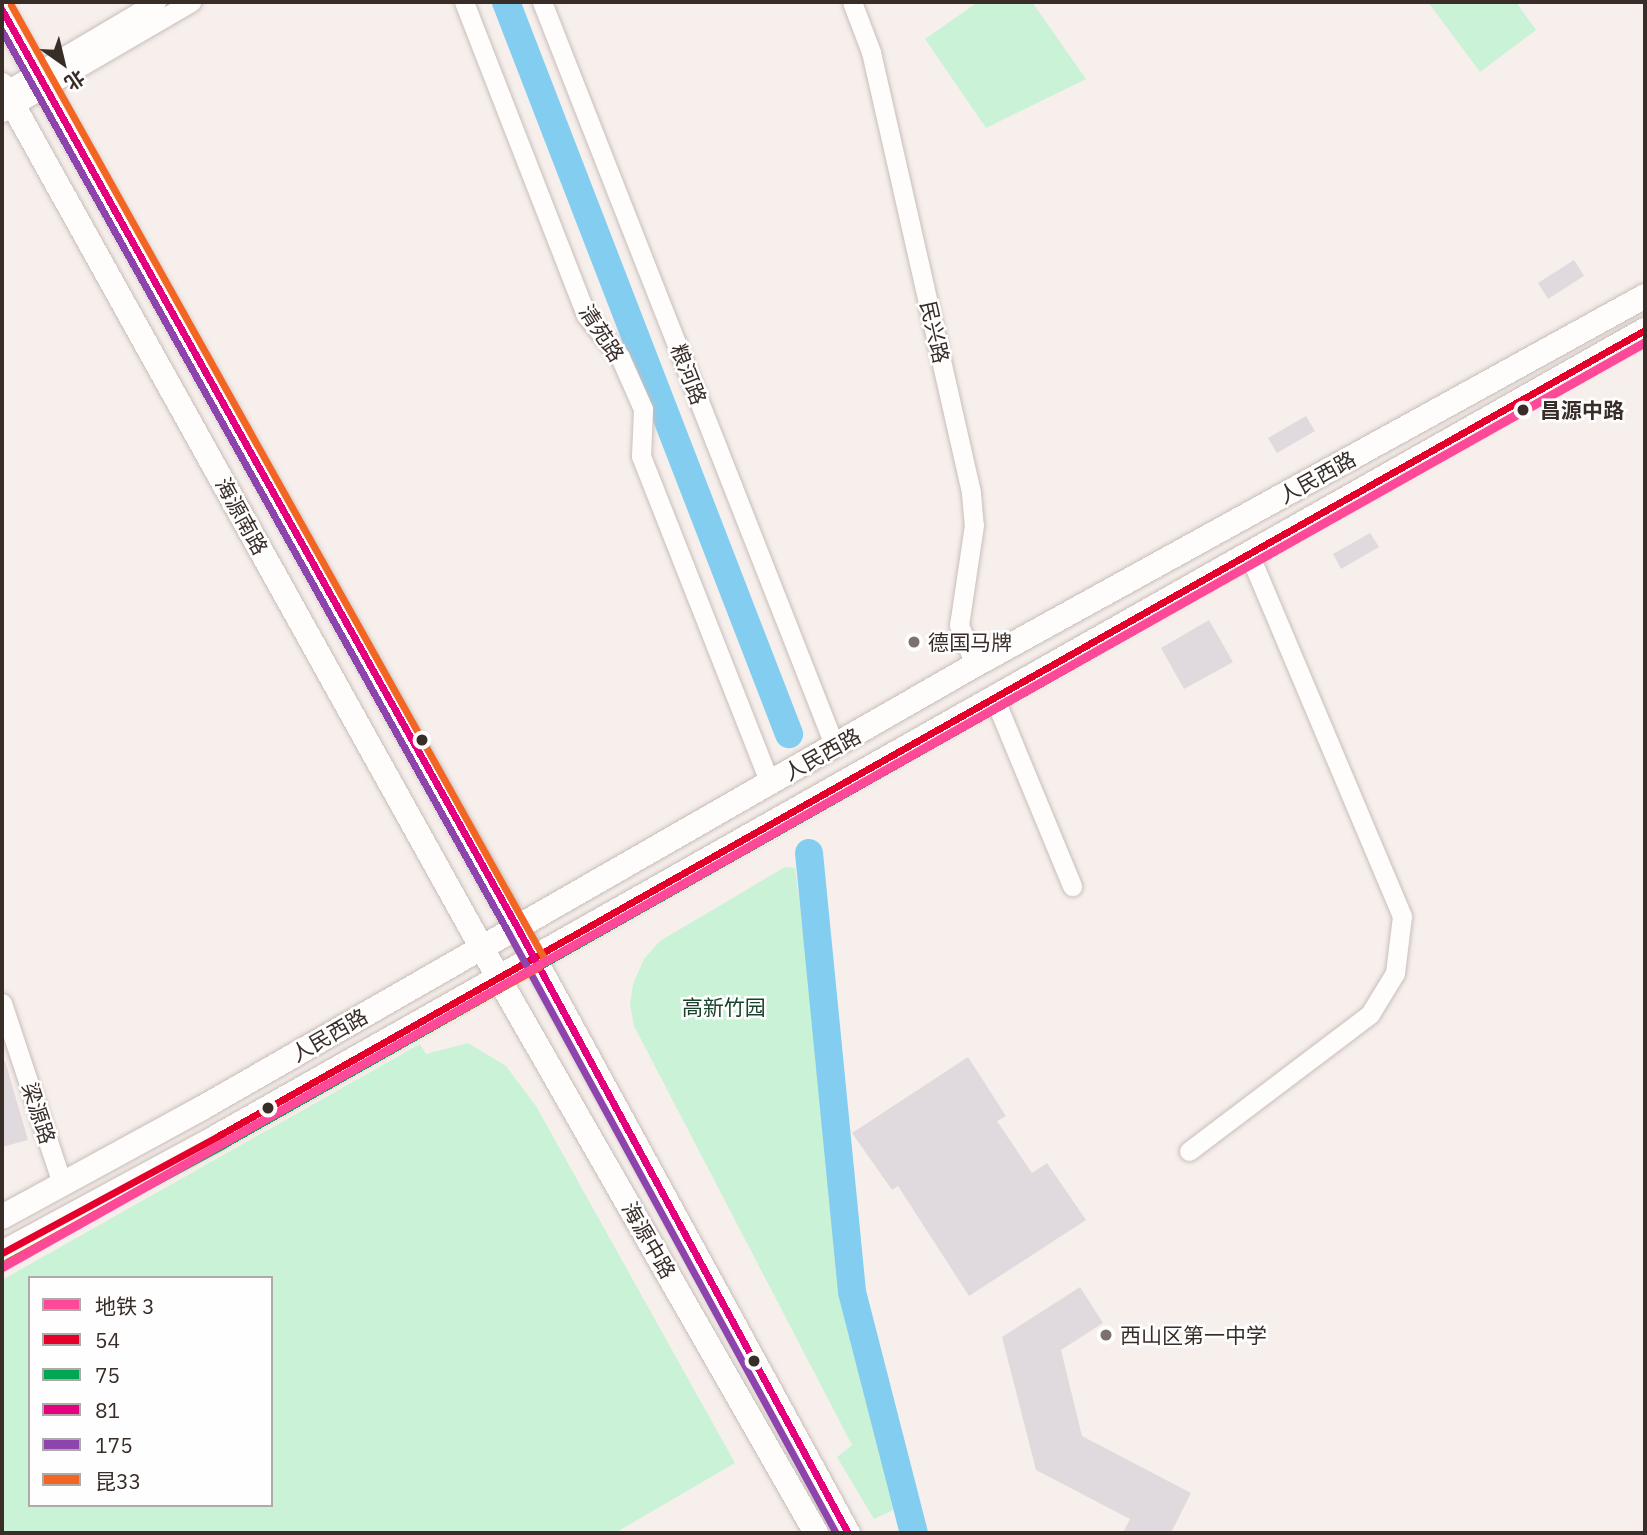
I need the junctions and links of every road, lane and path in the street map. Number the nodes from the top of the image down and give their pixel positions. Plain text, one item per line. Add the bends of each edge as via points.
1 (156, 2) edge
2 (191, 2) edge
3 (464, 2) edge
4 (542, 2) edge
5 (852, 2) edge
6 (2, 10) edge
7 (39, 78) junction
8 (5, 97) edge
9 (1645, 296) edge
10 (1645, 330) edge
11 (1249, 553) junction
12 (975, 665) junction
13 (993, 695) junction
14 (835, 747) junction
15 (770, 783) junction
16 (1072, 886) dead end
17 (517, 927) junction
18 (482, 947) junction
19 (534, 958) junction
20 (498, 977) junction
21 (2, 1003) edge
22 (1189, 1151) dead end
23 (62, 1183) junction
24 (2, 1217) edge
25 (2, 1253) edge
26 (816, 1533) edge
27 (848, 1533) edge

1 - 7 street
2 - 7 street
3 - 15 street, 清苑路 via 586,315 620,357 643,409 641,456
4 - 14 street, 粮河路
5 - 12 street, 民兴路 via 871,52 971,492 974,525 959,625
6 - 7 main road, 海源南路
7 - 8 street
7 - 17 main road, 海源南路
8 - 18 main road, 海源南路
9 - 12 main road, 人民西路
10 - 11 main road, 人民西路
11 - 13 main road, 人民西路
11 - 22 street via 1402,916 1395,973 1370,1014
12 - 14 main road, 人民西路
13 - 16 street
13 - 19 main road, 人民西路
14 - 15 main road, 人民西路
15 - 17 main road, 人民西路
17 - 18 main road, 人民西路
17 - 19 main road, 海源中路
18 - 20 main road, 海源中路
18 - 23 main road, 人民西路
19 - 20 main road, 人民西路
19 - 27 main road, 海源中路
20 - 25 main road, 人民西路
20 - 26 main road, 海源中路
21 - 23 street, 梁源路
23 - 24 main road, 人民西路

